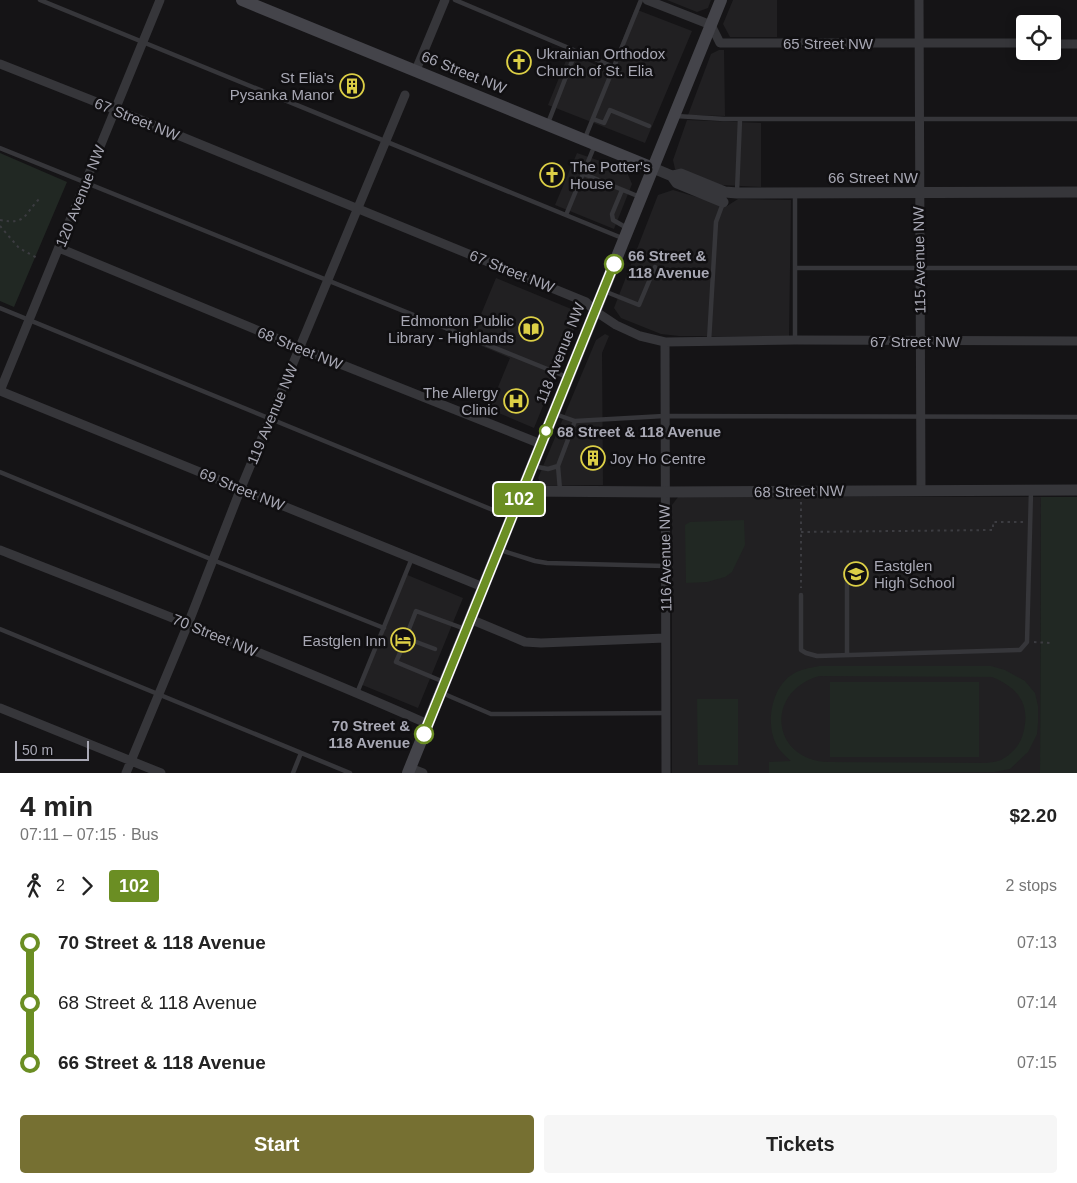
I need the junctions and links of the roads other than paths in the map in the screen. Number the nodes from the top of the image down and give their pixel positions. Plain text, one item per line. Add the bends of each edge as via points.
1 (40, 0) edge
2 (160, 0) edge
3 (242, 0) edge
4 (445, 0) edge
5 (455, 0) edge
6 (641, 0) edge
7 (647, 0) edge
8 (721, 0) edge
9 (919, 0) edge
10 (711, 25) junction
11 (143, 42) junction
12 (918, 43) junction
13 (1016, 44) edge
14 (1061, 44) edge
15 (1077, 44) edge
16 (576, 51) junction
17 (0, 64) edge
18 (614, 67) junction
19 (416, 70) junction
20 (405, 95) dead end
21 (114, 109) junction
22 (673, 116) junction
23 (594, 119) junction
24 (740, 119) junction
25 (1077, 119) edge
26 (919, 120) junction
27 (547, 124) junction
28 (649, 126) dead end
29 (385, 141) junction
30 (590, 142) junction
31 (0, 148) edge
32 (653, 168) junction
33 (584, 174) junction
34 (86, 183) junction
35 (622, 190) junction
36 (1077, 192) edge
37 (918, 193) junction
38 (794, 194) junction
39 (728, 196) junction
40 (641, 197) junction
41 (357, 208) junction
42 (566, 215) junction
43 (615, 223) junction
44 (610, 234) junction
45 (626, 234) junction
46 (59, 248) junction
47 (655, 267) dead end
48 (795, 268) junction
49 (919, 268) junction
50 (1077, 268) edge
51 (328, 280) junction
52 (603, 291) junction
53 (0, 308) edge
54 (595, 311) junction
55 (29, 320) junction
56 (795, 340) junction
57 (709, 341) junction
58 (920, 341) junction
59 (1077, 341) edge
60 (664, 342) junction
61 (300, 348) junction
62 (568, 377) junction
63 (0, 391) edge
64 (554, 413) junction
65 (664, 416) junction
66 (920, 416) junction
67 (1077, 417) edge
68 (270, 418) junction
69 (575, 421) junction
70 (541, 444) junction
71 (532, 466) junction
72 (558, 466) junction
73 (0, 472) edge
74 (241, 488) junction
75 (921, 490) junction
76 (1031, 490) junction
77 (1077, 490) edge
78 (522, 492) junction
79 (561, 492) junction
80 (664, 492) junction
81 (511, 518) junction
82 (0, 550) edge
83 (498, 550) junction
84 (412, 558) junction
85 (213, 560) junction
86 (666, 566) junction
87 (866, 575) dead end
88 (483, 587) junction
89 (801, 595) road end
90 (188, 624) junction
91 (468, 624) junction
92 (384, 628) junction
93 (0, 629) edge
94 (409, 629) dead end
95 (666, 638) junction
96 (412, 640) dead end
97 (402, 646) dead end
98 (435, 649) dead end
99 (847, 655) junction
100 (443, 687) junction
101 (357, 693) junction
102 (159, 695) junction
103 (0, 708) edge
104 (666, 714) junction
105 (428, 724) junction
106 (301, 753) junction
107 (131, 761) junction
108 (409, 770) edge
109 (126, 773) edge
110 (161, 773) edge
111 (293, 773) edge
112 (350, 773) edge
113 (423, 773) edge
114 (666, 773) edge

1 - 11 lane
2 - 11 street, 120 Avenue NW
3 - 19 main road, 66 Street NW
4 - 19 street
5 - 16 lane
6 - 18 lane
7 - 10 street
8 - 10 main road, 118 Avenue NW
9 - 12 street, 115 Avenue NW
10 - 12 street, 65 Street NW via 720,43
10 - 22 main road, 118 Avenue NW
11 - 21 street, 120 Avenue NW
11 - 29 lane
12 - 13 street, 65 Street NW
12 - 26 street, 115 Avenue NW
14 - 15 street
16 - 18 lane
16 - 27 lane
17 - 21 street, 67 Street NW
18 - 23 lane
19 - 27 main road, 66 Street NW
20 - 29 street, 119 Avenue NW
21 - 34 street, 120 Avenue NW
21 - 41 street, 67 Street NW
22 - 24 lane
22 - 32 main road, 118 Avenue NW
23 - 28 lane via 604,123 610,110
23 - 30 lane
24 - 26 lane
24 - 39 lane
25 - 26 lane
26 - 37 street, 115 Avenue NW
27 - 30 main road, 66 Street NW
29 - 41 street, 119 Avenue NW
29 - 42 lane
30 - 32 main road, 66 Street NW
30 - 33 lane
31 - 34 lane
32 - 39 street, 66 Street NW via 672,176 681,174
32 - 40 main road, 118 Avenue NW
33 - 35 lane
33 - 42 lane
34 - 46 street, 120 Avenue NW
34 - 51 lane
35 - 40 lane
35 - 43 lane via 612,214
36 - 37 street, 66 Street NW
37 - 38 street, 66 Street NW
37 - 49 street, 115 Avenue NW
38 - 39 street, 66 Street NW
38 - 48 lane
39 - 57 lane via 716,222
40 - 45 main road, 118 Avenue NW
41 - 51 street, 119 Avenue NW
41 - 54 street, 67 Street NW via 586,302
42 - 44 lane
43 - 44 lane
43 - 45 lane
44 - 45 lane
45 - 52 main road, 118 Avenue NW
46 - 55 street, 120 Avenue NW
46 - 61 street, 68 Street NW
47 - 52 lane via 639,305
48 - 49 lane
48 - 56 lane
49 - 50 lane
49 - 58 street, 115 Avenue NW
51 - 61 street, 119 Avenue NW
51 - 62 lane
52 - 54 main road, 118 Avenue NW
53 - 55 lane
54 - 60 street, 67 Street NW via 616,326
54 - 62 main road, 118 Avenue NW
55 - 63 street, 120 Avenue NW
55 - 68 lane
56 - 57 street, 67 Street NW
56 - 58 street, 67 Street NW
57 - 60 street, 67 Street NW
58 - 59 street, 67 Street NW
58 - 66 street, 115 Avenue NW
60 - 65 street, 116 Avenue NW
61 - 68 street, 119 Avenue NW
61 - 70 street, 68 Street NW
62 - 64 main road, 118 Avenue NW
63 - 74 street, 69 Street NW
64 - 69 lane
64 - 70 main road, 118 Avenue NW
65 - 66 lane
65 - 69 lane
65 - 80 street, 116 Avenue NW
66 - 67 lane
66 - 75 street, 115 Avenue NW
68 - 74 street, 119 Avenue NW
68 - 81 lane
69 - 72 lane
70 - 71 main road, 118 Avenue NW
71 - 72 lane via 548,469
71 - 78 main road, 118 Avenue NW
72 - 79 lane
73 - 85 lane
74 - 84 street, 69 Street NW
74 - 85 street, 119 Avenue NW
75 - 76 street, 68 Street NW
75 - 80 street, 68 Street NW
76 - 77 street, 68 Street NW
76 - 99 lane via 1027,642 1020,650
78 - 79 street, 68 Street NW
78 - 81 main road, 118 Avenue NW
79 - 80 street, 68 Street NW
80 - 86 street, 116 Avenue NW
81 - 83 main road, 118 Avenue NW
82 - 90 street, 70 Street NW
83 - 86 lane via 546,563
83 - 88 main road, 118 Avenue NW
84 - 88 street, 69 Street NW
84 - 92 lane
85 - 90 street, 119 Avenue NW
85 - 92 lane
86 - 95 street, 116 Avenue NW
87 - 99 lane via 847,575
88 - 91 main road, 118 Avenue NW
89 - 99 lane via 801,650 817,656
90 - 101 street, 70 Street NW
90 - 102 street, 119 Avenue NW
91 - 94 lane via 416,611
91 - 95 street via 525,642
91 - 100 main road, 118 Avenue NW
92 - 101 lane
93 - 102 lane
95 - 104 street, 116 Avenue NW
96 - 98 lane
97 - 100 lane via 396,662
100 - 104 lane via 491,714
100 - 105 main road, 118 Avenue NW
101 - 105 street, 70 Street NW
102 - 106 lane
102 - 107 street, 119 Avenue NW
103 - 107 street
104 - 114 street, 116 Avenue NW
105 - 108 main road, 118 Avenue NW
106 - 111 lane
106 - 112 lane
107 - 109 street, 119 Avenue NW
107 - 110 street
108 - 113 street

